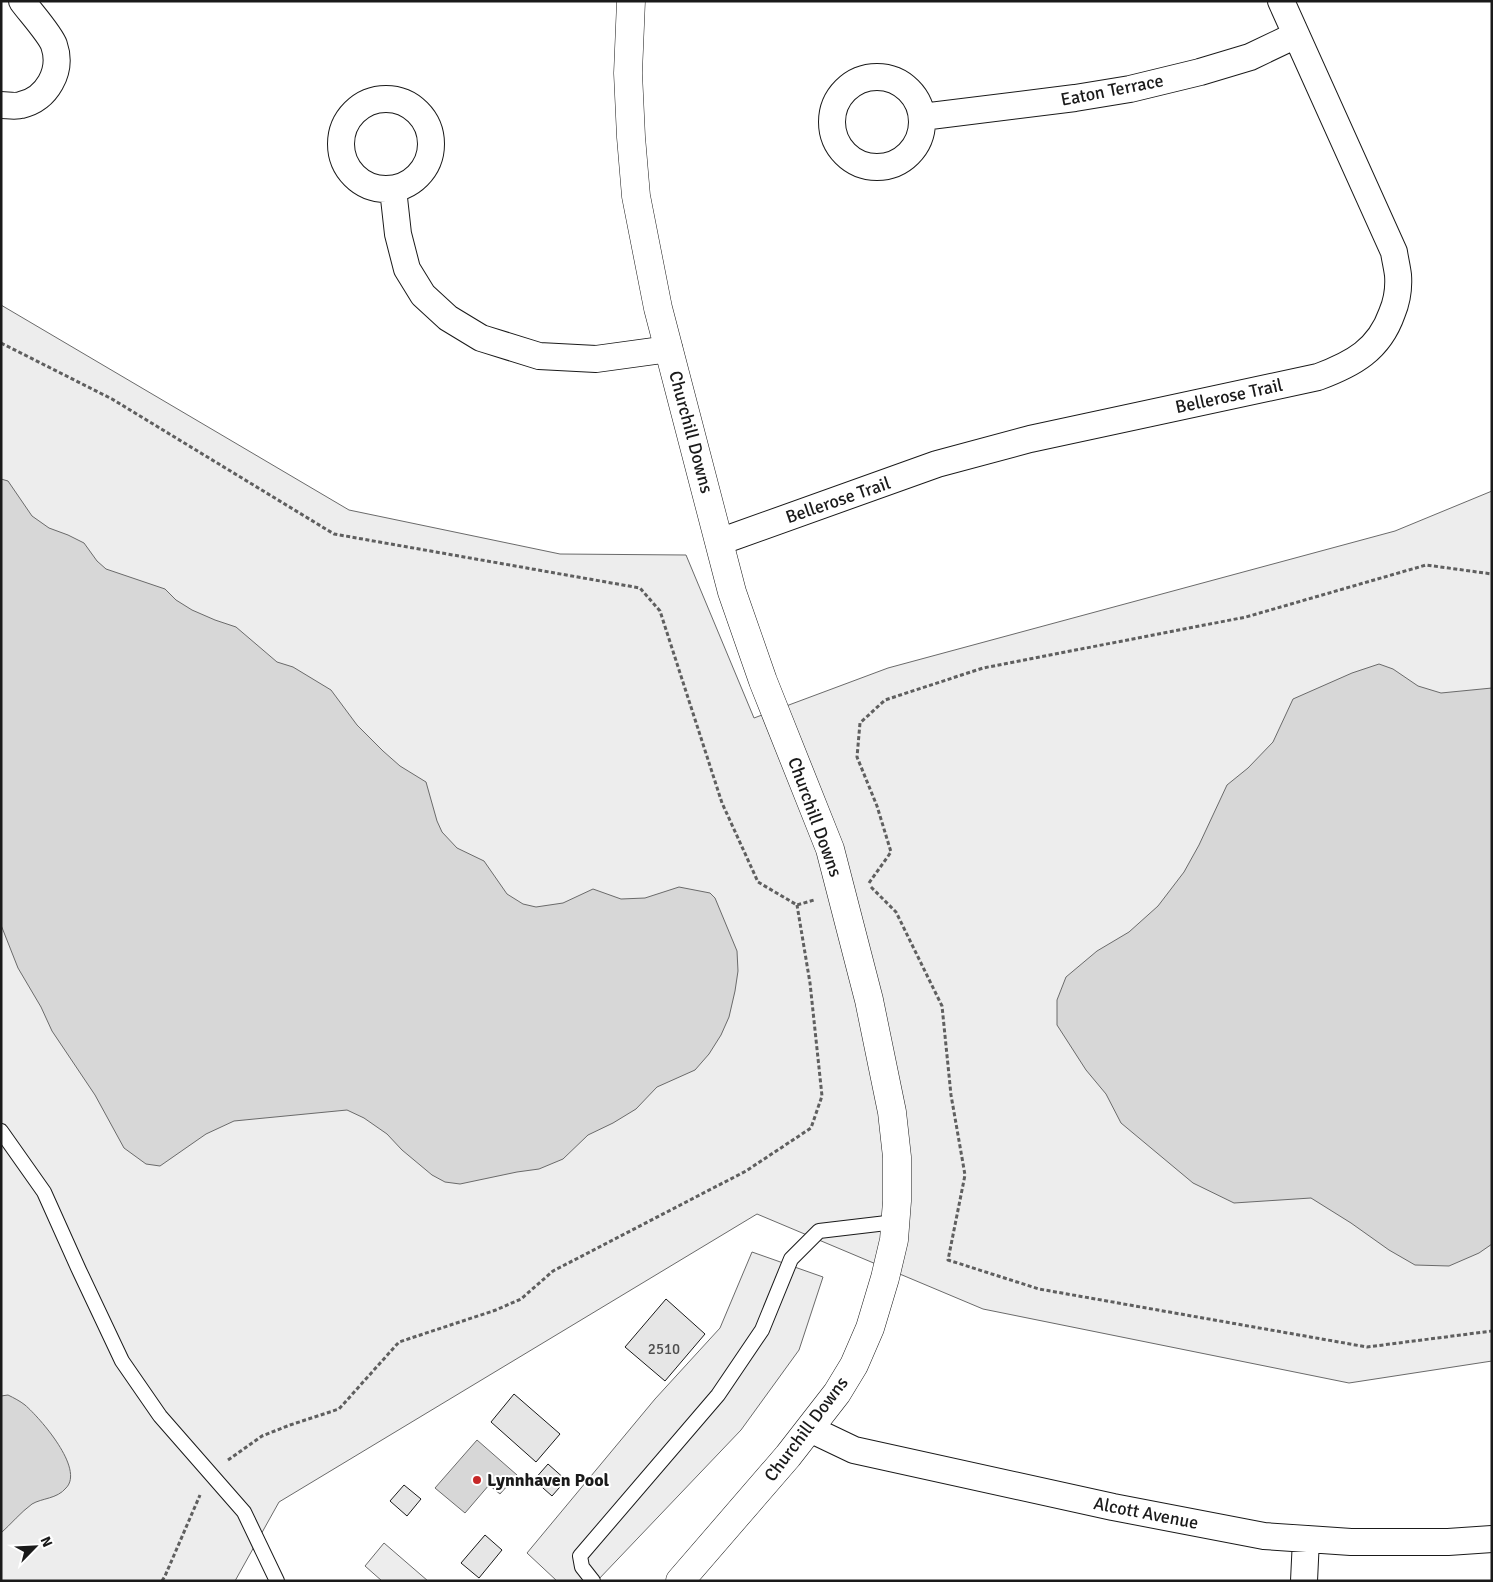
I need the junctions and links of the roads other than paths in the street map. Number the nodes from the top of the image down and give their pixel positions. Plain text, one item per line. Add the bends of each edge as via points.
1 (9, 1) edge
2 (22, 1) edge
3 (631, 1) edge
4 (1281, 1) edge
5 (1, 8) edge
6 (1296, 35) junction
7 (1, 105) edge
8 (922, 117) dead end
9 (394, 189) dead end
10 (669, 349) junction
11 (719, 542) junction
12 (1, 1131) edge
13 (895, 1222) junction
14 (810, 1429) junction
15 (1306, 1539) junction
16 (1492, 1539) edge
17 (277, 1581) edge
18 (593, 1581) edge
19 (680, 1581) edge
20 (1304, 1581) edge

1 - 5 street
2 - 7 street via 54,44 57,64 51,84 38,98 19,106
3 - 10 street, Churchill Downs via 628,73 636,196
4 - 6 street, Bellerose Trail
6 - 8 street, Eaton Terrace via 1250,57 1130,88 1056,101
6 - 11 street, Bellerose Trail via 1394,252 1398,276 1397,301 1376,344 1360,357 1318,377 1030,439 937,464
9 - 10 street via 398,234 407,269 423,295 448,318 481,338 539,356 596,359
10 - 11 street, Churchill Downs
11 - 13 street, Churchill Downs via 762,681 830,848 869,1000 892,1112 897,1157
12 - 17 lane via 44,1192 122,1362 160,1416 244,1512
13 - 14 street, Churchill Downs via 894,1240 870,1328 854,1365
13 - 18 lane via 820,1231 791,1259 762,1330 718,1396 580,1556 582,1567
14 - 15 street, Alcott Avenue via 854,1450 921,1465 1113,1507 1264,1536
14 - 19 street, Churchill Downs
15 - 16 street, Alcott Avenue via 1448,1542
15 - 20 street

